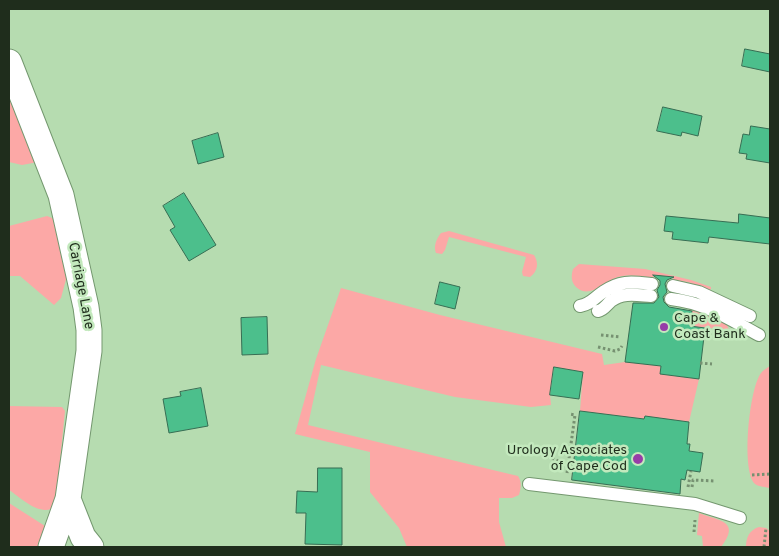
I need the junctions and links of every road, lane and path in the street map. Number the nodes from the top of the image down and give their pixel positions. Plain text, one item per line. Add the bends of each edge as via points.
1 (9, 62) edge
2 (580, 306) dead end
3 (598, 311) dead end
4 (750, 316) dead end
5 (704, 332) dead end
6 (715, 334) dead end
7 (601, 335) dead end
8 (759, 335) dead end
9 (620, 338) dead end
10 (622, 346) dead end
11 (598, 347) dead end
12 (700, 363) dead end
13 (712, 364) dead end
14 (569, 414) dead end
15 (534, 449) dead end
16 (568, 464) junction
17 (574, 464) dead end
18 (690, 470) dead end
19 (770, 474) edge
20 (752, 475) dead end
21 (566, 480) dead end
22 (716, 480) dead end
23 (529, 484) dead end
24 (68, 499) junction
25 (740, 518) dead end
26 (766, 528) dead end
27 (52, 547) edge
28 (91, 547) edge
29 (764, 547) edge

1 - 24 street, Carriage Lane via 61,195 86,307 89,351
2 - 3 lane via 591,303 608,289 624,282 652,290 622,295
4 - 8 lane via 699,292 672,292
5 - 6 path
7 - 9 path
10 - 11 path via 615,351
12 - 13 path
14 - 16 path via 575,415
15 - 16 path
16 - 17 path
16 - 21 path
18 - 22 path via 689,493 693,480
19 - 20 path
23 - 25 lane via 695,504
24 - 27 street, Carriage Lane
24 - 28 street
26 - 29 path

